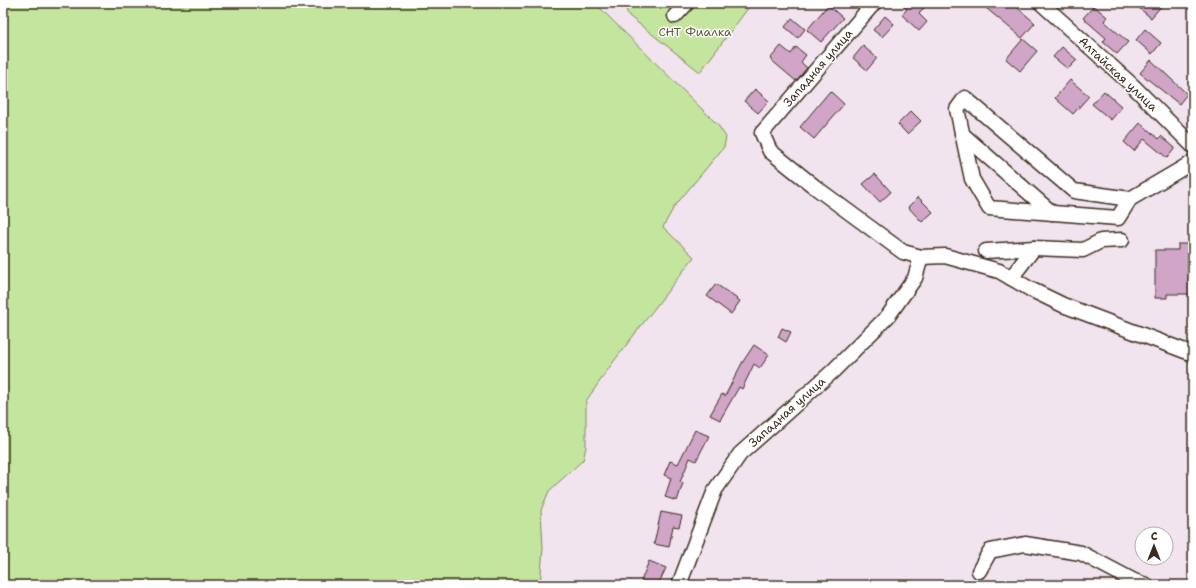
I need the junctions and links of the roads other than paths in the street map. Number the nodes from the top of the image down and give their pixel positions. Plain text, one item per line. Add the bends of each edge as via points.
1 (687, 3) edge
2 (874, 3) edge
3 (1041, 3) edge
4 (675, 16) dead end
5 (962, 134) junction
6 (1193, 146) edge
7 (1193, 162) edge
8 (1130, 199) junction
9 (1052, 213) junction
10 (1122, 240) dead end
11 (1034, 248) junction
12 (986, 251) dead end
13 (903, 252) junction
14 (940, 256) junction
15 (922, 257) junction
16 (917, 273) junction
17 (1012, 278) junction
18 (1193, 354) edge
19 (979, 571) dead end
20 (679, 585) edge
21 (1146, 585) edge

1 - 4 street
2 - 13 street, Западная улица via 762,133 770,151 815,188
3 - 6 street, Алтайская улица
5 - 8 street via 957,109 965,98 1074,191
5 - 9 street
5 - 9 street via 972,179 989,208
7 - 8 street
8 - 9 street via 1118,218
10 - 11 street via 1101,241 1083,250
11 - 12 street
11 - 17 street
13 - 15 street
13 - 16 street
14 - 15 street
14 - 16 street
14 - 17 street via 999,271
15 - 16 street, Западная улица
16 - 20 street, Западная улица via 888,316 858,347 740,454 715,490
17 - 18 street via 1062,305
19 - 21 street via 990,551 1025,544 1082,553

